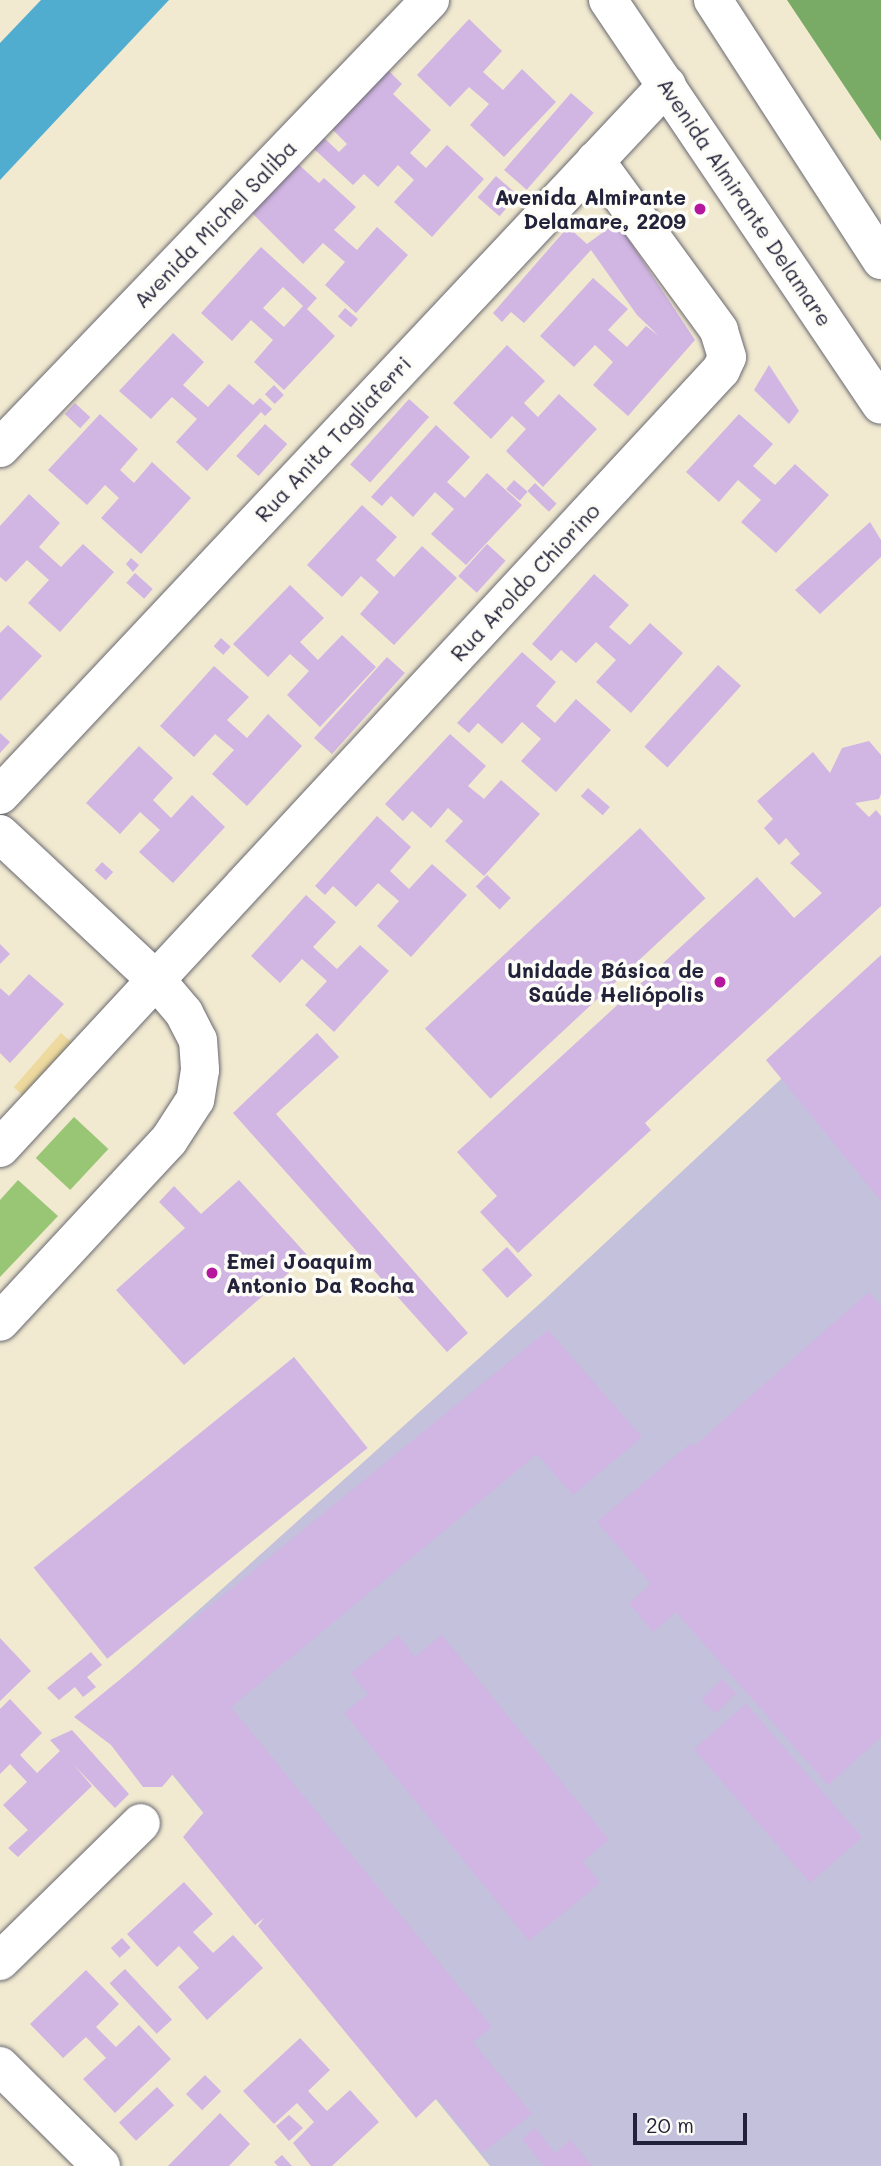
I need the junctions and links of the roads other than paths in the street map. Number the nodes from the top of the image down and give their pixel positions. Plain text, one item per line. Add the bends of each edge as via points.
1 (430, 0) edge
2 (608, 0) edge
3 (713, 0) edge
4 (667, 85) junction
5 (594, 160) junction
6 (881, 260) edge
7 (881, 404) edge
8 (0, 447) edge
9 (0, 795) edge
10 (0, 834) edge
11 (158, 981) junction
12 (0, 1148) edge
13 (0, 1322) edge
14 (141, 1823) dead end
15 (0, 1961) edge
16 (0, 2066) edge
17 (101, 2166) edge

1 - 8 street, Avenida Michel Saliba
2 - 4 street, Avenida Almirante Delamare
3 - 6 street
4 - 5 street, Rua Anita Tagliaferri
4 - 7 street, Avenida Almirante Delamare
5 - 9 street, Rua Anita Tagliaferri
5 - 11 street, Rua Aroldo Chiorino via 719,330 727,357 721,370
10 - 11 street
11 - 12 street, Rua Aroldo Chiorino
11 - 13 street via 184,1013 198,1040 195,1100 169,1140
14 - 15 street
16 - 17 street

